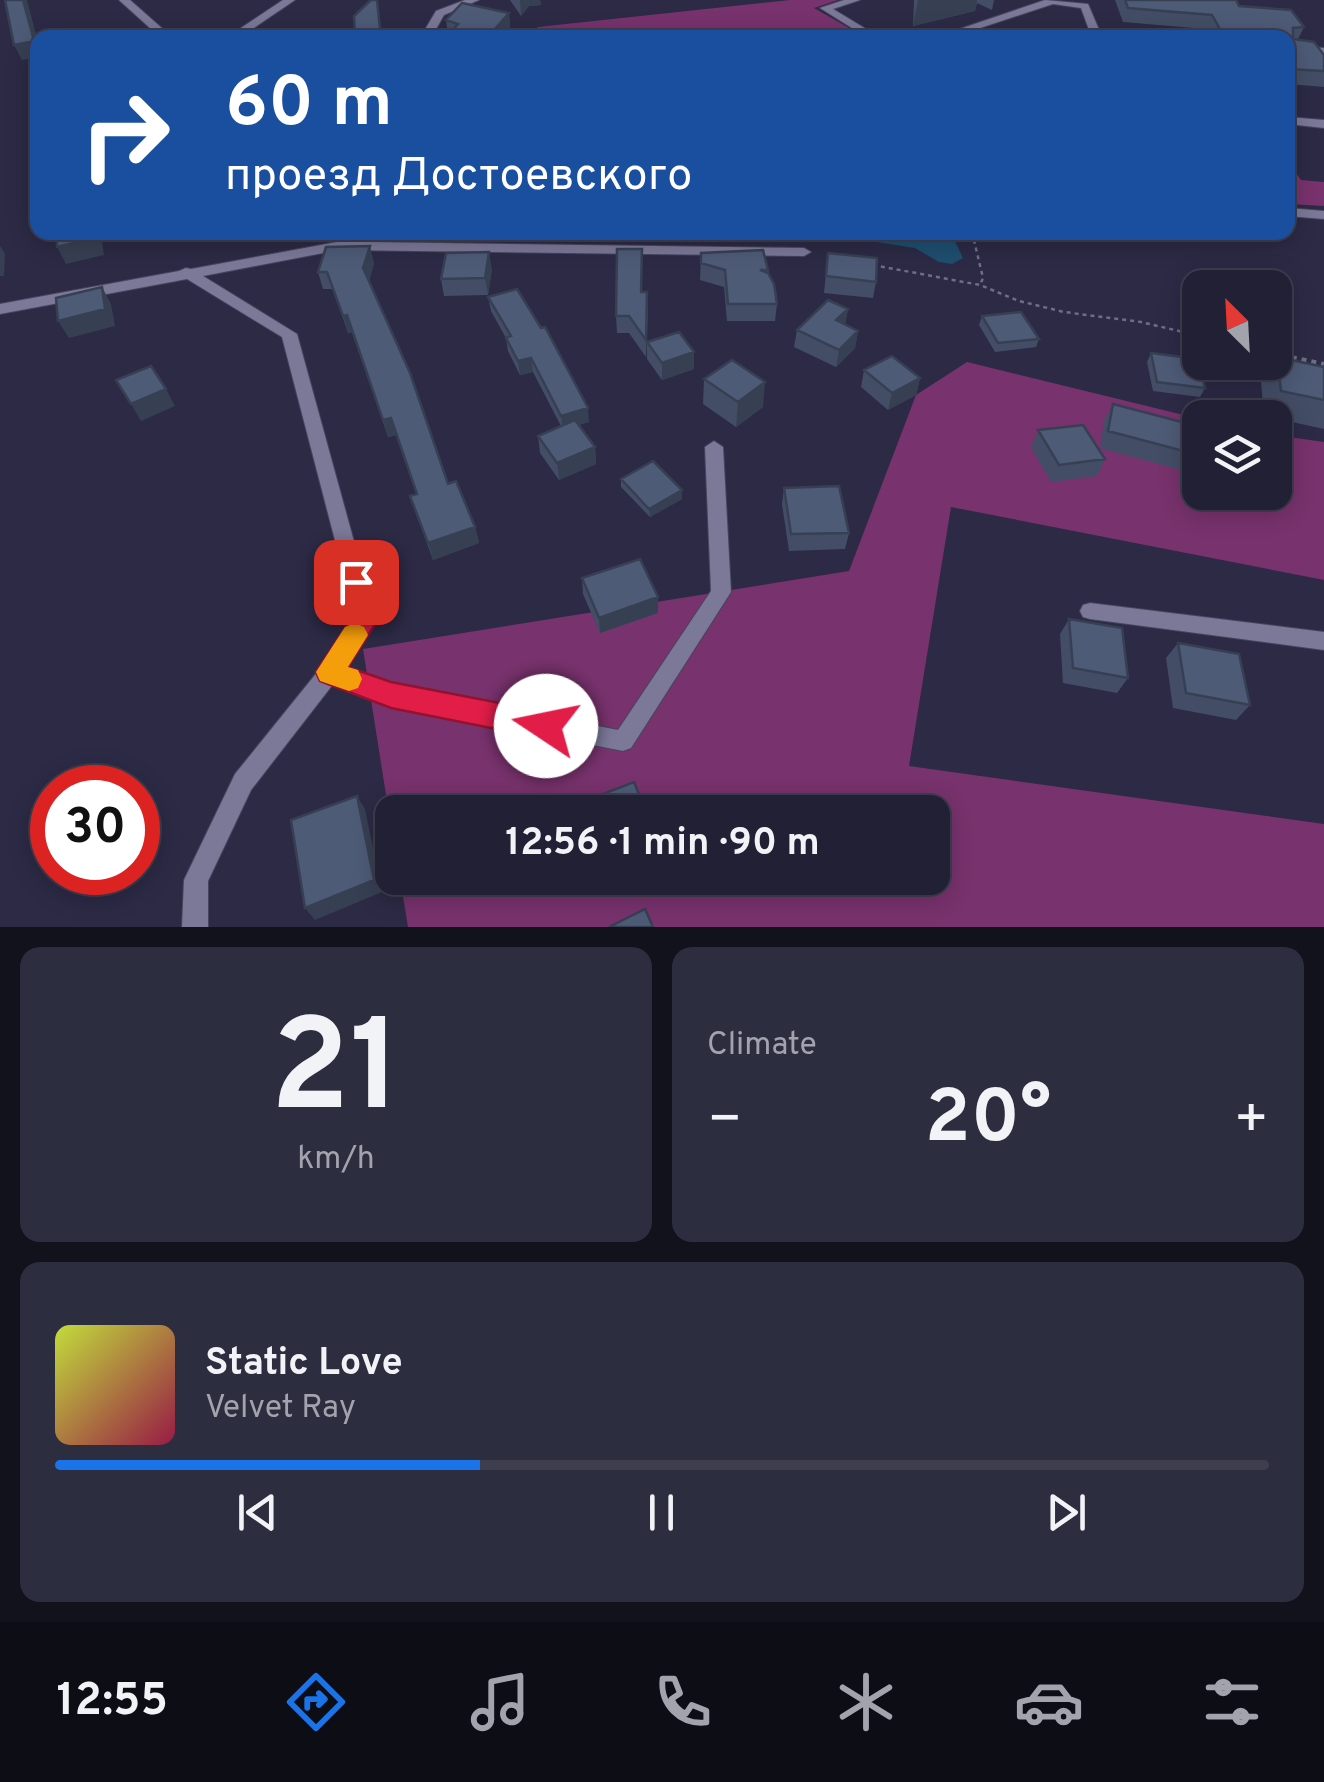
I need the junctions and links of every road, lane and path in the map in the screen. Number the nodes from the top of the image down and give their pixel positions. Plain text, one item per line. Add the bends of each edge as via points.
1 (124, 0) edge
2 (290, 0) edge
3 (474, 0) edge
4 (855, 0) edge
5 (1052, 0) edge
6 (159, 30) edge
7 (243, 30) edge
8 (430, 30) edge
9 (862, 30) edge
10 (962, 30) edge
11 (1094, 30) edge
12 (1295, 49) edge
13 (1324, 51) edge
14 (1295, 122) edge
15 (1324, 124) edge
16 (1295, 213) edge
17 (1324, 215) edge
18 (358, 240) edge
19 (974, 240) edge
20 (339, 246) junction
21 (804, 252) dead end
22 (863, 263) edge
23 (186, 272) junction
24 (980, 285) junction
25 (0, 310) edge
26 (1182, 332) edge
27 (1292, 357) edge
28 (1324, 364) edge
29 (714, 447) dead end
30 (1090, 611) dead end
31 (1324, 641) edge
32 (330, 672) junction
33 (196, 927) edge

1 - 6 street
2 - 7 street
3 - 8 street via 440,13
4 - 9 street via 825,8
5 - 10 street
5 - 11 street via 1086,6
12 - 13 street
14 - 15 street
16 - 17 street
18 - 20 street
19 - 24 path
20 - 21 street
20 - 23 street
22 - 24 path
23 - 25 street
23 - 32 street via 289,334 366,618
24 - 26 path via 1049,309
27 - 28 path
29 - 32 street via 721,592 623,741 391,695
30 - 31 street
32 - 33 street via 243,782 196,880

